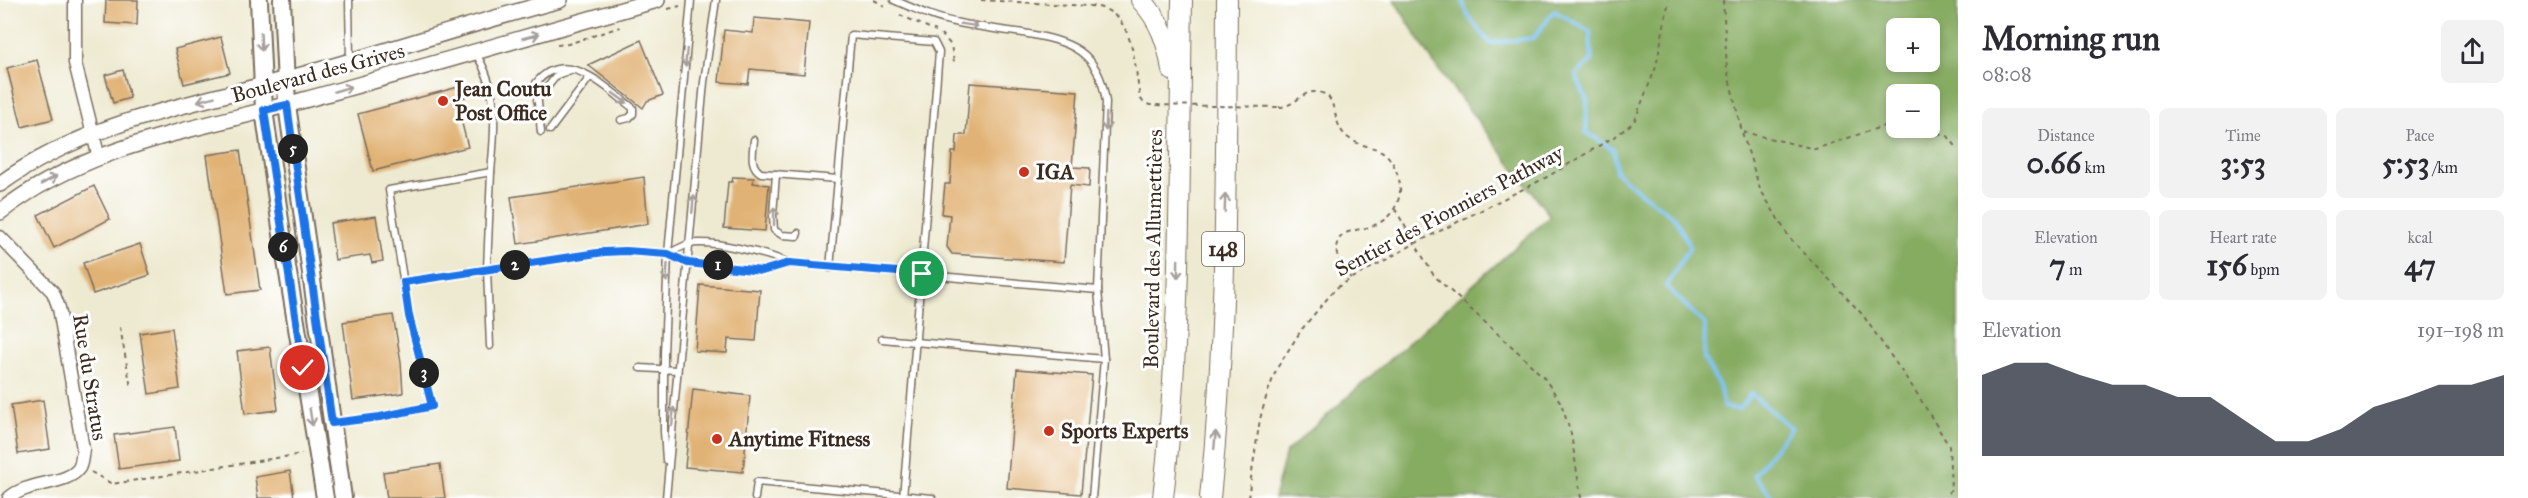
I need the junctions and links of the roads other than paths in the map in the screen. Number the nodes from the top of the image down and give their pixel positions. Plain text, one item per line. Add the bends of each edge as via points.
1 (75, 0) edge
2 (259, 0) edge
3 (282, 0) edge
4 (349, 0) edge
5 (560, 0) edge
6 (657, 0) edge
7 (691, 0) edge
8 (716, 0) edge
9 (894, 0) edge
10 (1141, 0) edge
11 (1182, 0) edge
12 (1227, 0) edge
13 (475, 51) junction
14 (350, 60) junction
15 (576, 69) junction
16 (590, 77) junction
17 (285, 79) junction
18 (262, 85) junction
19 (537, 100) junction
20 (287, 105) junction
21 (264, 110) junction
22 (621, 120) dead end
23 (1179, 126) junction
24 (550, 130) dead end
25 (541, 132) dead end
26 (92, 134) junction
27 (754, 140) dead end
28 (99, 158) junction
29 (491, 172) junction
30 (776, 174) junction
31 (838, 179) junction
32 (0, 184) edge
33 (0, 213) edge
34 (798, 233) dead end
35 (0, 237) edge
36 (689, 244) junction
37 (668, 254) junction
38 (688, 263) junction
39 (789, 263) junction
40 (830, 268) junction
41 (487, 269) junction
42 (922, 274) junction
43 (404, 282) junction
44 (1098, 290) junction
45 (882, 339) dead end
46 (917, 342) junction
47 (490, 346) dead end
48 (1104, 359) junction
49 (640, 368) dead end
50 (664, 369) junction
51 (678, 370) junction
52 (332, 423) junction
53 (668, 475) junction
54 (903, 497) edge
55 (9, 498) edge
56 (325, 498) edge
57 (344, 498) edge
58 (666, 498) edge
59 (755, 498) edge
60 (932, 498) edge
61 (1092, 498) edge
62 (1162, 498) edge
63 (1210, 498) edge

1 - 26 street via 75,63
2 -> 18 main road
3 - 17 main road
4 - 14 lane
5 - 14 street, Boulevard des Grives
13 -> 6 street, Boulevard des Grives
7 -> 37 lane
36 -> 8 lane via 704,81
9 -> 44 lane via 947,21 1059,40 1086,54 1092,62 1102,81 1106,102
10 - 23 highway via 1166,41
11 - 23 highway, Boulevard des Allumettières / 148
63 -> 12 highway, 148 via 1220,375
20 -> 13 street, Boulevard des Grives
13 - 29 lane via 486,68 494,109
14 - 17 street, Boulevard des Grives
15 - 16 lane
15 - 19 lane via 556,75
15 - 19 lane via 544,73 536,83
16 -> 22 lane via 633,108 633,114
16 - 24 lane
17 - 18 street, Boulevard des Grives
17 - 20 main road
18 - 21 main road
18 -> 26 street, Boulevard des Grives
19 - 25 lane
20 - 21 street, Boulevard des Grives
20 - 52 main road
21 - 28 street, Boulevard des Grives via 172,133
21 -> 56 main road
23 -> 62 highway, Boulevard des Allumettières / 148 via 1177,336
26 - 28 street
26 - 32 street, Boulevard des Grives via 49,152
27 - 30 lane via 754,167 761,173
33 -> 28 street, Boulevard des Grives via 49,180
29 - 41 lane
29 - 43 lane via 389,190
30 - 31 lane
34 -> 30 lane via 782,235 774,230
31 - 40 lane
31 - 42 lane via 851,35 934,42 939,52
35 - 55 street, Rue du Stratus via 53,292 83,449 81,466 71,476 28,486
36 - 37 lane
36 - 38 lane
36 - 39 lane via 760,252
37 - 38 lane
37 - 41 lane via 604,252
37 -> 50 lane
38 - 39 lane via 762,271
38 - 51 lane
39 - 40 lane
40 - 42 lane
41 - 43 lane
41 - 47 lane
42 - 44 lane
42 - 46 lane
43 - 52 lane via 432,406
44 - 48 lane
45 - 46 lane
46 - 48 lane
46 - 54 lane
48 - 61 lane
49 - 50 lane
50 - 51 lane
50 - 53 lane via 663,431
53 -> 51 lane
52 - 57 main road
53 - 58 lane
54 - 59 lane via 757,482
54 - 60 lane

